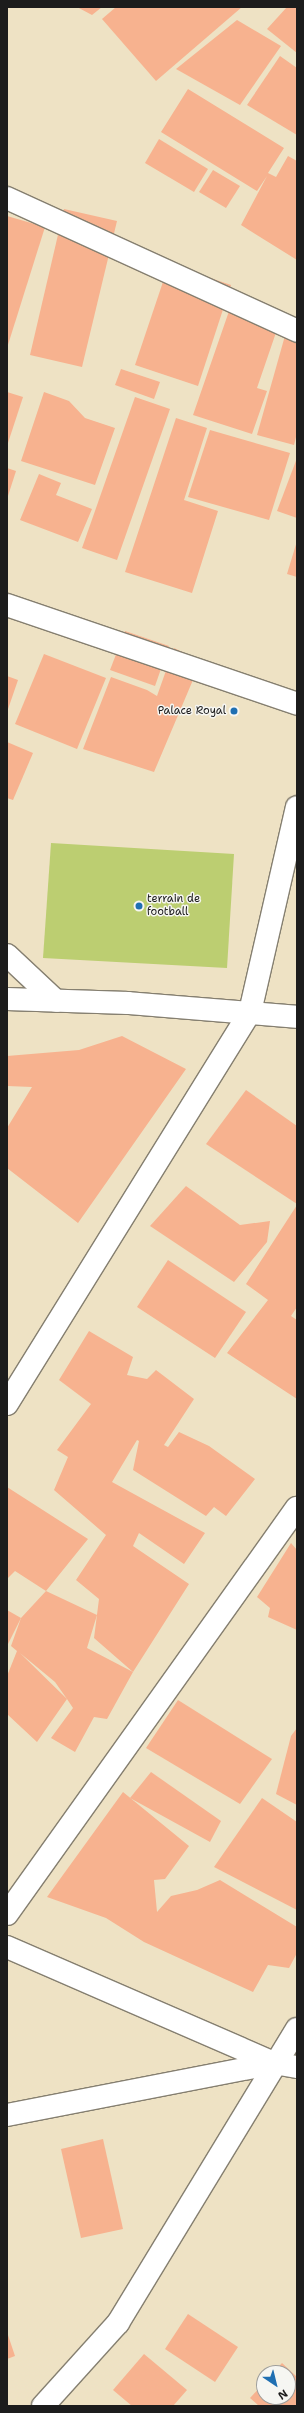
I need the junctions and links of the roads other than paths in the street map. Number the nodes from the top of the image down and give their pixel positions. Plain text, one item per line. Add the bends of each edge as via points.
1 (7, 198) edge
2 (297, 331) edge
3 (7, 605) edge
4 (297, 704) edge
5 (297, 807) edge
6 (7, 955) edge
7 (7, 999) edge
8 (56, 1001) junction
9 (250, 1012) junction
10 (297, 1017) edge
11 (7, 1404) edge
12 (297, 1508) edge
13 (7, 1914) edge
14 (7, 1947) edge
15 (297, 2029) edge
16 (274, 2063) junction
17 (297, 2067) edge
18 (7, 2115) edge
19 (43, 2406) edge

1 - 2 street
3 - 4 street
5 - 9 street
6 - 8 street
7 - 8 street
8 - 9 street
9 - 10 street
9 - 11 street
12 - 13 street
14 - 16 street
15 - 16 street
16 - 17 street
16 - 18 street
16 - 19 street via 118,2323

